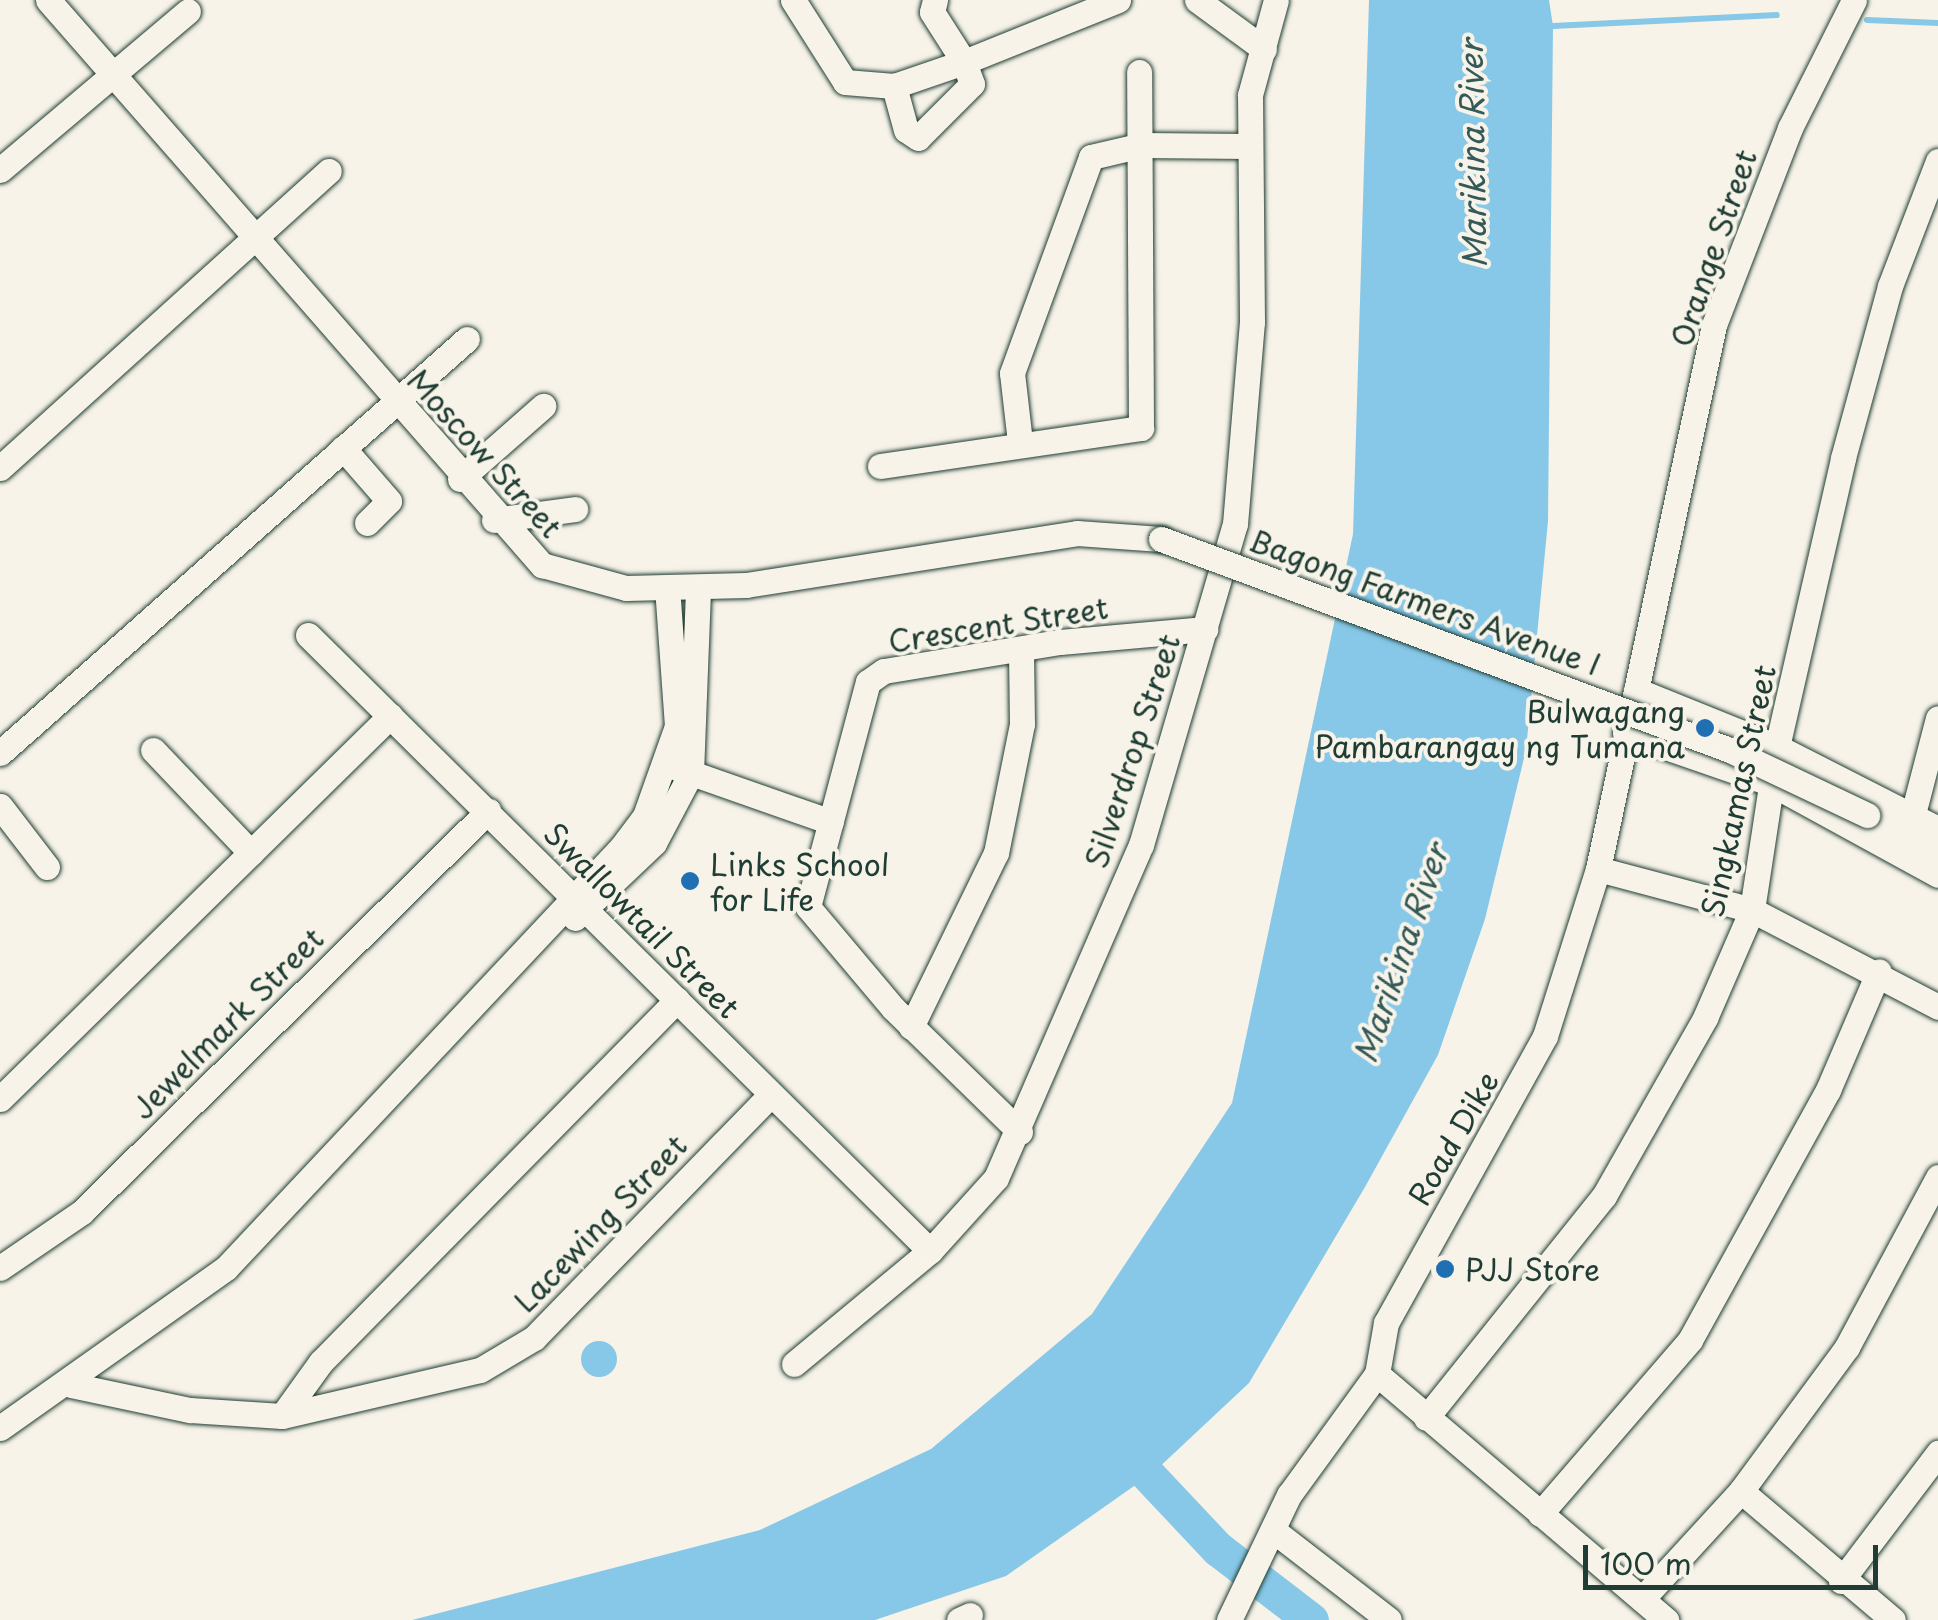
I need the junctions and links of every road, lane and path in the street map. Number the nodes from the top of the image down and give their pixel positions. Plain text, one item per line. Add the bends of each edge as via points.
1 (48, 0) edge
2 (793, 0) edge
3 (935, 0) edge
4 (1118, 0) edge
5 (1197, 0) edge
6 (1276, 0) edge
7 (1854, 0) edge
8 (188, 11) dead end
9 (1264, 48) junction
10 (964, 62) junction
11 (111, 72) junction
12 (1139, 72) dead end
13 (894, 86) junction
14 (1142, 145) junction
15 (1249, 146) junction
16 (1938, 161) edge
17 (0, 170) edge
18 (329, 171) dead end
19 (255, 238) junction
20 (467, 338) dead end
21 (396, 402) junction
22 (543, 406) dead end
23 (1020, 442) junction
24 (343, 448) junction
25 (880, 466) dead end
26 (0, 468) edge
27 (460, 479) junction
28 (575, 509) dead end
29 (494, 520) junction
30 (367, 522) dead end
31 (1161, 539) joint
32 (698, 587) junction
33 (667, 588) junction
34 (1204, 629) junction
35 (308, 635) dead end
36 (1644, 648) joint
37 (1021, 649) junction
38 (1636, 690) junction
39 (390, 716) junction
40 (1938, 718) edge
41 (1625, 733) junction
42 (1776, 746) junction
43 (153, 750) dead end
44 (0, 753) edge
45 (679, 769) junction
46 (1772, 784) junction
47 (0, 806) edge
48 (488, 810) junction
49 (1913, 814) junction
50 (831, 822) junction
51 (1938, 829) edge
52 (252, 853) junction
53 (1938, 854) edge
54 (47, 867) dead end
55 (1598, 869) junction
56 (1938, 875) edge
57 (580, 904) junction
58 (1752, 910) junction
59 (1879, 971) junction
60 (677, 1000) junction
61 (1938, 1008) edge
62 (911, 1026) junction
63 (770, 1095) junction
64 (0, 1098) edge
65 (1020, 1132) junction
66 (1938, 1177) edge
67 (930, 1251) junction
68 (0, 1268) edge
69 (794, 1364) dead end
70 (1377, 1374) junction
71 (71, 1385) junction
72 (282, 1416) junction
73 (1426, 1418) junction
74 (0, 1428) edge
75 (1933, 1469) edge
76 (1742, 1490) junction
77 (1540, 1514) junction
78 (1268, 1541) junction
79 (1841, 1581) junction
80 (1642, 1599) junction
81 (1233, 1612) edge
82 (1389, 1620) edge
83 (1666, 1620) edge
84 (1893, 1620) edge

1 - 11 street, Moscow Street
2 - 13 street via 845,82
3 - 10 street via 932,12
4 - 10 street
5 - 9 street
6 - 9 street, Silverdrop Street
7 - 36 street, Orange Street via 1790,128 1714,325
8 - 11 street
9 - 15 street, Silverdrop Street via 1250,95
10 - 13 street
10 - 13 street via 970,92 926,138 906,130
11 - 17 street
11 - 19 street, Moscow Street
12 - 14 street
14 - 15 street
14 - 23 street via 1098,152 1086,164 1012,373
14 - 23 street via 1141,428
15 - 34 street, Silverdrop Street via 1244,425 1235,524
16 - 42 street, Singkamas Street via 1863,380
18 - 19 street
19 - 21 street, Moscow Street
19 - 26 street
20 - 21 street
21 - 24 street
21 - 27 street, Moscow Street
22 - 27 street
23 - 25 street
24 - 30 street via 389,501
24 - 44 street
27 - 29 street, Moscow Street
28 - 29 street
29 - 33 street, Moscow Street via 521,550 566,576
31 - 32 street, Moscow Street via 1077,533 860,573
31 - 53 street, Bagong Farmers Avenue I, bridge via 1730,750
32 - 33 street, Moscow Street
32 - 45 street
33 - 45 street via 677,658
34 - 37 street, Crescent Street
34 - 65 street, Silverdrop Street via 1141,845
35 - 39 street, Swallowtail Street
36 - 38 street, Road Dike
37 - 50 street, Crescent Street via 884,671 868,682
37 - 62 street via 1022,724 996,853
38 - 41 street, Road Dike
38 - 42 street
39 - 48 street, Swallowtail Street
39 - 52 street
40 - 49 street
41 - 46 street
41 - 55 street, Road Dike
42 - 46 street, Singkamas Street
42 - 49 street
43 - 52 street
45 - 50 street
45 - 57 street via 645,836
46 - 56 street
46 - 58 street, Singkamas Street
47 - 54 street
48 - 57 street, Swallowtail Street
48 - 68 street, Jewelmark Street via 82,1212
49 - 51 street
50 - 62 street, Crescent Street via 809,894 813,922
52 - 64 street
55 - 58 street
55 - 70 street, Road Dike via 1546,1036 1386,1323
57 - 60 street, Swallowtail Street
57 - 71 street via 226,1268
58 - 59 street
58 - 73 street, Singkamas Street via 1705,1018 1604,1196
59 - 61 street
59 - 77 street via 1828,1090 1690,1340
60 - 63 street, Swallowtail Street
60 - 72 street via 321,1362
62 - 65 street, Crescent Street
63 - 67 street, Swallowtail Street
63 - 72 street, Lacewing Street via 534,1338 480,1370
65 - 67 street, Silverdrop Street via 996,1178
66 - 76 street via 1847,1346
67 - 69 street, Silverdrop Street
70 - 73 street
70 - 78 street, Road Dike
71 - 72 street, Lacewing Street via 154,1405
71 - 74 street
73 - 77 street
75 - 79 street
76 - 79 street
76 - 80 street
77 - 80 street
78 - 81 street, Road Dike
78 - 82 street
79 - 84 street
80 - 83 street

